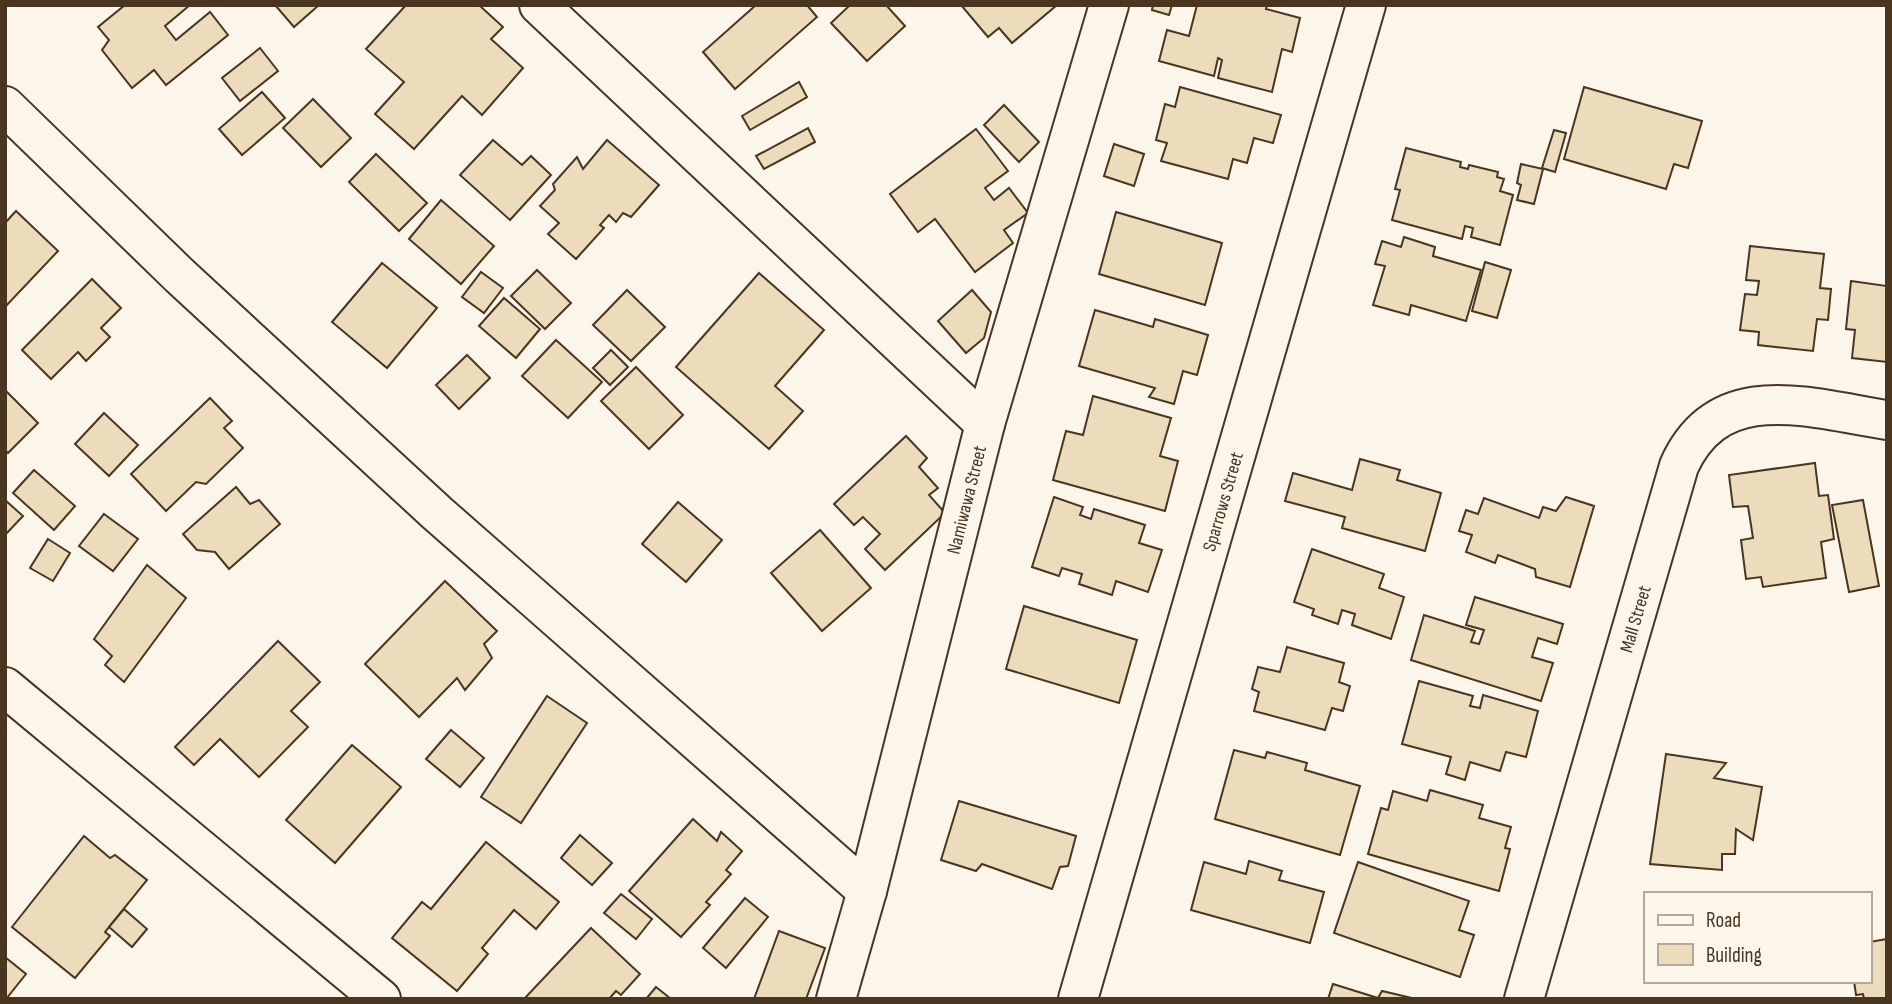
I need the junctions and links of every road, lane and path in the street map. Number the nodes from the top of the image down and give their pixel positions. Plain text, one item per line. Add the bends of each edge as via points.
1 (539, 5) edge
2 (1110, 5) edge
3 (1366, 5) edge
4 (5, 106) edge
5 (1887, 420) edge
6 (985, 424) junction
7 (5, 687) edge
8 (867, 891) junction
9 (381, 999) edge
10 (836, 999) edge
11 (1078, 999) edge
12 (1524, 999) edge

1 - 6 street
2 - 6 street, Namiwawa Street
3 - 11 street, Sparrows Street
4 - 8 street via 180,276 438,513
5 - 12 street, Mall Street via 1757,405 1702,428 1688,445
6 - 8 street, Namiwawa Street
7 - 9 street
8 - 10 street, Namiwawa Street

